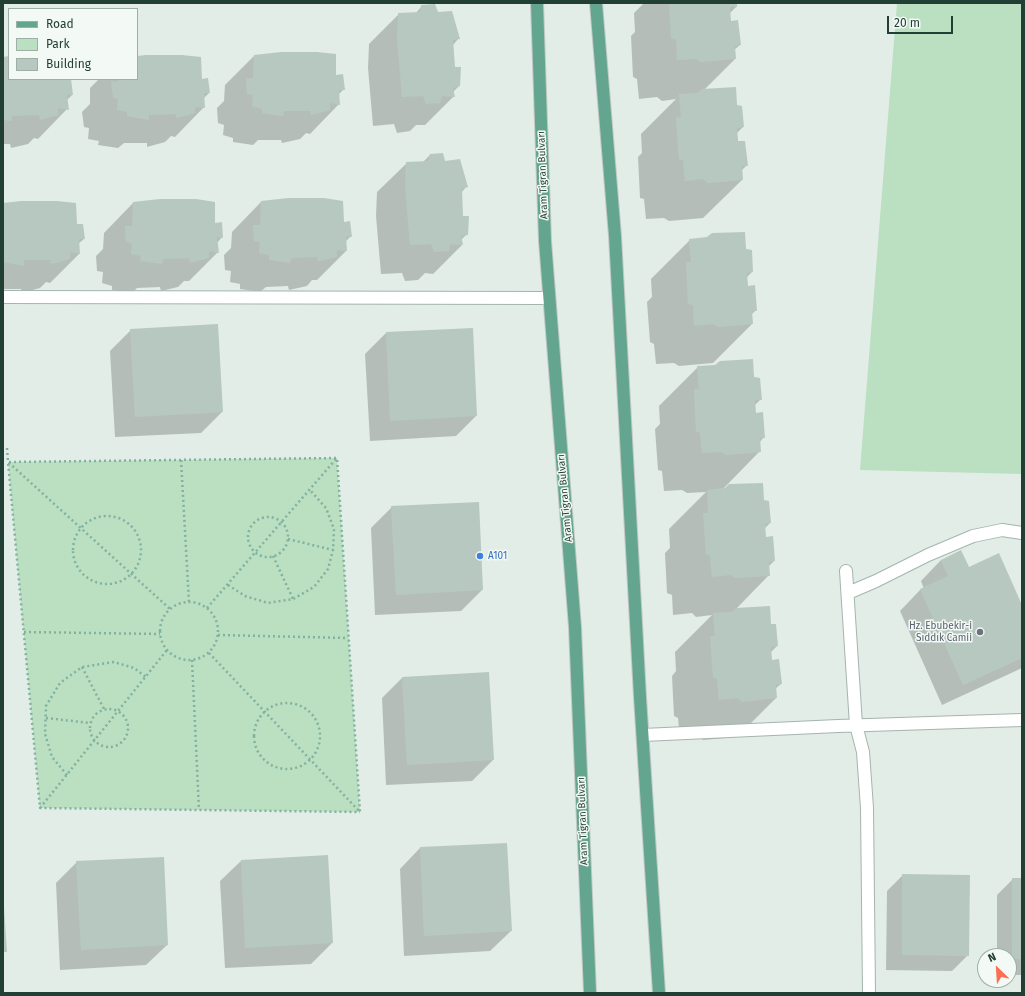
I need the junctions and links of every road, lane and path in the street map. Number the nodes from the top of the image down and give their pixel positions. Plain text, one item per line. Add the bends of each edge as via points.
1 (537, 3) edge
2 (596, 3) edge
3 (3, 298) edge
4 (549, 298) junction
5 (7, 448) dead end
6 (337, 458) junction
7 (181, 460) junction
8 (8, 462) junction
9 (310, 490) junction
10 (282, 523) junction
11 (81, 528) junction
12 (1022, 533) edge
13 (288, 539) junction
14 (333, 550) junction
15 (256, 553) junction
16 (273, 556) junction
17 (846, 571) dead end
18 (131, 574) junction
19 (228, 585) junction
20 (848, 593) junction
21 (293, 599) junction
22 (189, 602) junction
23 (208, 608) junction
24 (170, 609) junction
25 (24, 632) junction
26 (160, 634) junction
27 (218, 635) junction
28 (348, 638) junction
29 (167, 650) junction
30 (209, 653) junction
31 (192, 660) junction
32 (82, 667) junction
33 (146, 677) junction
34 (104, 709) junction
35 (119, 711) junction
36 (265, 712) junction
37 (46, 718) junction
38 (1022, 720) edge
39 (90, 723) junction
40 (856, 725) junction
41 (643, 735) junction
42 (94, 741) junction
43 (311, 760) junction
44 (66, 775) junction
45 (40, 808) junction
46 (199, 810) junction
47 (360, 812) junction
48 (590, 993) edge
49 (659, 993) edge
50 (869, 993) edge

1 - 4 main road, Aram Tigran Bulvarı
2 - 41 main road via 615,236
3 - 4 street
4 - 48 main road, Aram Tigran Bulvarı via 576,627
5 - 8 path
6 - 7 path
6 - 9 path
6 - 28 path
7 - 8 path
7 - 22 path
8 - 11 path
8 - 25 path
9 - 10 path
9 - 14 path via 326,508 334,529
10 - 13 path via 288,533
10 - 15 path
10 - 15 path via 276,519 264,518 253,524 248,536
11 - 18 path
11 - 18 path via 75,538 74,561 88,579 99,584 111,584 122,581
11 - 18 path via 99,517 121,519 130,525 140,544 138,565
12 - 20 street via 1002,530 973,536
13 - 14 path
13 - 16 path via 283,550
14 - 21 path via 328,569 314,587
15 - 16 path via 267,557
15 - 19 path
16 - 21 path
17 - 20 street
18 - 24 path
19 - 21 path via 245,596 268,603
19 - 23 path
20 - 40 street
22 - 23 path
22 - 24 path
23 - 27 path via 218,625
24 - 26 path via 164,616
25 - 26 path
25 - 45 path
26 - 29 path
27 - 28 path
27 - 30 path
28 - 47 path
29 - 31 path via 183,660
29 - 33 path
30 - 31 path
30 - 36 path
31 - 46 path
32 - 33 path via 114,662 134,668
32 - 34 path
32 - 37 path via 60,683 46,706
33 - 35 path
34 - 35 path
34 - 39 path via 95,714
35 - 42 path
35 - 42 path via 128,721 128,734 124,740 119,745 106,747
36 - 43 path
36 - 43 path via 275,705 286,703 297,704 307,709 320,728 321,740 318,751
36 - 43 path via 254,730 257,751 263,759 271,766 292,770 302,767
37 - 39 path
37 - 44 path via 45,734 52,757
38 - 40 street
39 - 42 path
40 - 41 street
40 - 50 street via 863,752 867,808
41 - 49 main road
42 - 44 path
43 - 47 path
44 - 45 path
45 - 46 path
46 - 47 path

